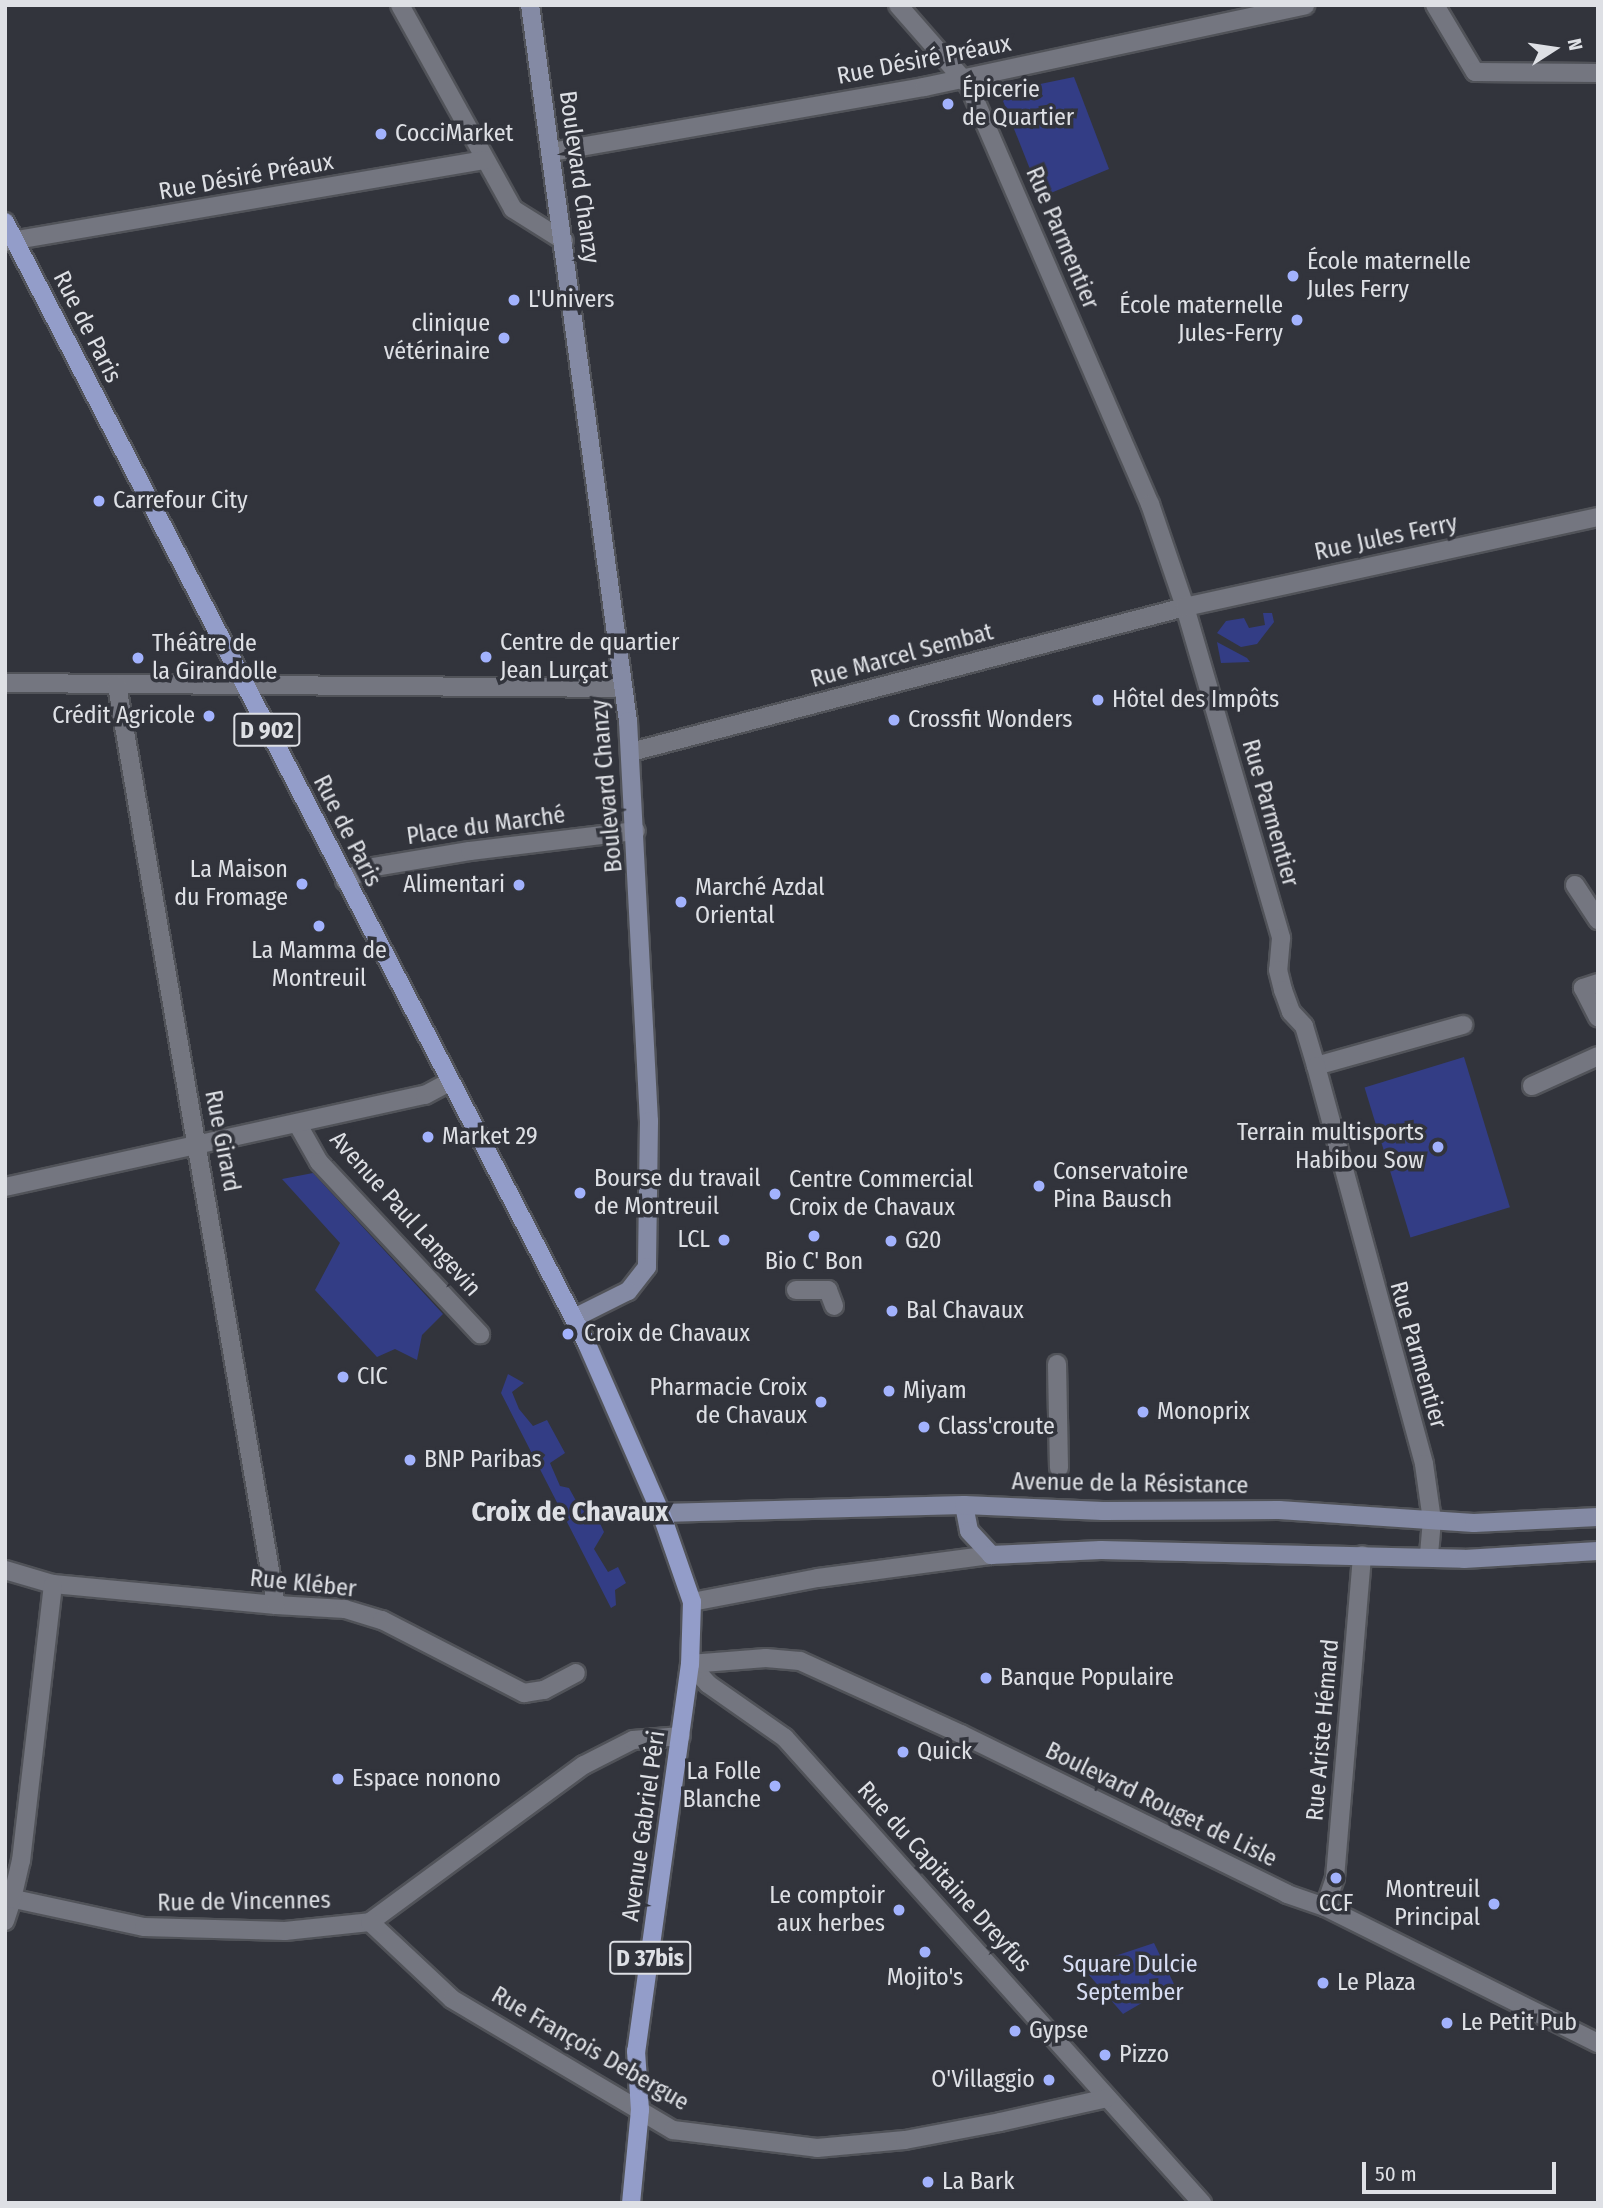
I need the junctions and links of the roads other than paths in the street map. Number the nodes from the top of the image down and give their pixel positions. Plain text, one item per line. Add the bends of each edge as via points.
1 (400, 5) edge
2 (530, 5) edge
3 (898, 5) edge
4 (1305, 5) edge
5 (1435, 5) edge
6 (1598, 73) edge
7 (957, 78) junction
8 (551, 152) junction
9 (485, 160) junction
10 (5, 222) edge
11 (564, 241) junction
12 (10, 242) edge
13 (1598, 517) edge
14 (1185, 607) junction
15 (5, 683) edge
16 (244, 684) junction
17 (117, 685) junction
18 (623, 688) junction
19 (631, 752) junction
20 (636, 831) junction
21 (345, 881) junction
22 (1575, 885) dead end
23 (1598, 920) edge
24 (1598, 983) edge
25 (1598, 1017) edge
26 (1463, 1025) dead end
27 (1598, 1056) edge
28 (1316, 1066) junction
29 (448, 1083) junction
30 (1532, 1086) dead end
31 (297, 1123) junction
32 (198, 1145) junction
33 (5, 1188) edge
34 (796, 1290) dead end
35 (834, 1306) dead end
36 (574, 1318) junction
37 (480, 1334) dead end
38 (1057, 1364) dead end
39 (1059, 1468) dead end
40 (964, 1505) junction
41 (661, 1513) junction
42 (1598, 1517) edge
43 (1432, 1520) junction
44 (1598, 1551) edge
45 (991, 1555) junction
46 (1362, 1555) junction
47 (1429, 1558) junction
48 (5, 1570) edge
49 (53, 1584) junction
50 (692, 1602) junction
51 (276, 1605) junction
52 (690, 1664) junction
53 (576, 1673) dead end
54 (681, 1736) junction
55 (8, 1898) edge
56 (1325, 1907) junction
57 (5, 1921) edge
58 (370, 1922) junction
59 (1598, 2043) edge
60 (1107, 2098) junction
61 (640, 2110) junction
62 (631, 2203) edge
63 (1202, 2203) edge

1 - 9 street
2 - 8 main road, Boulevard Chanzy
3 - 7 street, Rue Parmentier
4 - 7 street, Rue Désiré Préaux via 1253,20
5 - 6 street via 1475,72
7 - 8 street, Rue Désiré Préaux
7 - 14 street, Rue Parmentier via 969,86 1139,479
8 - 11 main road, Boulevard Chanzy
9 - 11 street via 513,209
9 - 12 street, Rue Désiré Préaux
10 - 12 main road, Rue de Paris / D 902
11 - 18 main road, Boulevard Chanzy
12 - 16 main road, Rue de Paris / D 902
13 - 14 street, Rue Jules Ferry
14 - 19 street, Rue Marcel Sembat
14 - 28 street, Rue Parmentier via 1281,938 1278,970 1283,990 1291,1012 1304,1026
15 - 17 street
16 - 17 street
16 - 18 street
16 - 21 main road, Rue de Paris / D 902
17 - 32 street, Rue Girard
18 - 19 main road, Boulevard Chanzy
19 - 20 main road, Boulevard Chanzy
20 - 21 street, Place du Marché via 368,868
20 - 36 main road, Boulevard Chanzy via 650,1146 647,1267 628,1291
21 - 29 main road, Rue de Paris / D 902
22 - 23 street
24 - 25 street via 1583,988
26 - 28 street
27 - 30 street
28 - 43 street, Rue Parmentier via 1372,1286 1424,1464
29 - 31 street via 425,1095
29 - 36 main road, Rue de Paris / D 902
31 - 32 street
31 - 37 street, Avenue Paul Langevin via 319,1162
32 - 33 street
32 - 51 street, Rue Girard
34 - 35 street via 828,1290
36 - 41 main road, Rue de Paris
38 - 39 street
40 - 41 main road, Avenue de la Résistance
40 - 43 main road, Avenue de la Résistance via 1103,1511 1279,1510
40 - 45 main road via 969,1531
41 - 50 main road, Rue de Paris
42 - 43 main road, Avenue de la Résistance via 1529,1523
43 - 47 street, Rue Parmentier
44 - 47 main road via 1501,1559
45 - 46 main road via 1101,1550
45 - 50 street via 817,1578
46 - 47 main road
46 - 56 street, Rue Ariste Hémard via 1335,1878
48 - 49 street, Rue Kléber
49 - 51 street, Rue Kléber
49 - 55 street via 21,1861
50 - 52 main road, Avenue Gabriel Péri
51 - 53 street, Rue Kléber via 345,1609 382,1619 524,1693 544,1690
52 - 54 main road, Avenue Gabriel Péri / D 37bis
52 - 56 street, Boulevard Rouget de Lisle via 766,1658 800,1661 961,1734 1287,1895
52 - 60 street, Rue du Capitaine Dreyfus via 708,1684 785,1738
54 - 58 street via 633,1740 584,1765
54 - 61 main road, Avenue Gabriel Péri / D 37bis via 636,2051
55 - 57 street
55 - 58 street, Rue de Vincennes via 144,1927 285,1931
56 - 59 street, Boulevard Rouget de Lisle
58 - 61 street, Rue François Debergue via 452,1999
60 - 61 street, Rue François Debergue via 905,2140 817,2148 673,2130
60 - 63 street, Rue du Capitaine Dreyfus
61 - 62 main road, Avenue Gabriel Péri / D 37bis

